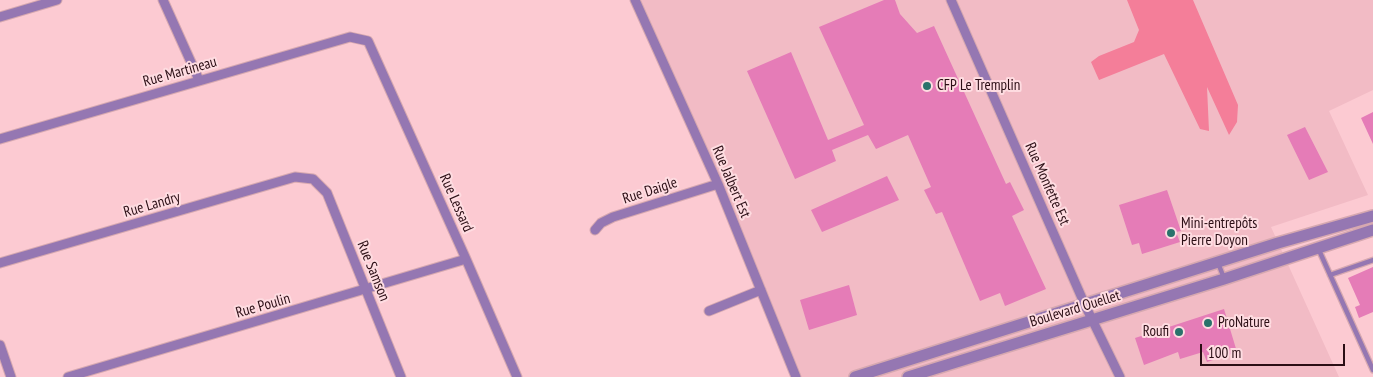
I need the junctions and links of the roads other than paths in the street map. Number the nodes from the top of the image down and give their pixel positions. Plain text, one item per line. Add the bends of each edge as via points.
1 (57, 0) edge
2 (163, 0) edge
3 (635, 0) edge
4 (951, 0) edge
5 (0, 17) edge
6 (368, 42) joint
7 (198, 80) junction
8 (0, 138) edge
9 (313, 179) joint
10 (718, 184) junction
11 (1373, 216) edge
12 (595, 230) dead end
13 (1373, 230) edge
14 (1318, 248) junction
15 (466, 259) junction
16 (1373, 260) edge
17 (0, 263) edge
18 (1218, 263) junction
19 (1330, 275) junction
20 (1224, 279) junction
21 (365, 290) junction
22 (761, 290) junction
23 (1085, 305) junction
24 (709, 311) dead end
25 (1093, 320) junction
26 (0, 345) edge
27 (930, 354) junction
28 (934, 369) junction
29 (1373, 370) edge
30 (10, 377) edge
31 (68, 377) edge
32 (401, 377) edge
33 (517, 377) edge
34 (796, 377) edge
35 (856, 377) edge
36 (908, 377) edge
37 (1120, 377) edge

1 - 5 street
2 - 7 street
3 - 10 street, Rue Jalbert Est
4 - 23 street, Rue Monfette Est
6 - 7 street, Rue Martineau via 350,37
6 - 15 street, Rue Lessard
7 - 8 street, Rue Martineau
9 - 17 street, Rue Landry via 295,177
9 - 21 street, Rue Samson via 327,193
10 - 12 street, Rue Daigle via 613,217
10 - 22 street, Rue Jalbert Est
11 - 18 street, Boulevard Ouellet
13 - 14 street, Boulevard Ouellet
14 - 19 lane
14 - 20 street, Boulevard Ouellet
15 - 21 street, Rue Poulin
15 - 33 street, Rue Lessard
16 - 19 lane
18 - 20 lane
18 - 23 street, Boulevard Ouellet
19 - 29 lane
20 - 25 street, Boulevard Ouellet
21 - 31 street, Rue Poulin
21 - 32 street, Rue Samson
22 - 24 street
22 - 34 street, Rue Jalbert Est
23 - 25 street, Rue Monfette Est
23 - 27 street, Boulevard Ouellet
25 - 28 street, Boulevard Ouellet
25 - 37 street, Rue Monfette Est
26 - 30 street
27 - 28 lane
27 - 35 street, Boulevard Ouellet
28 - 36 street, Boulevard Ouellet

